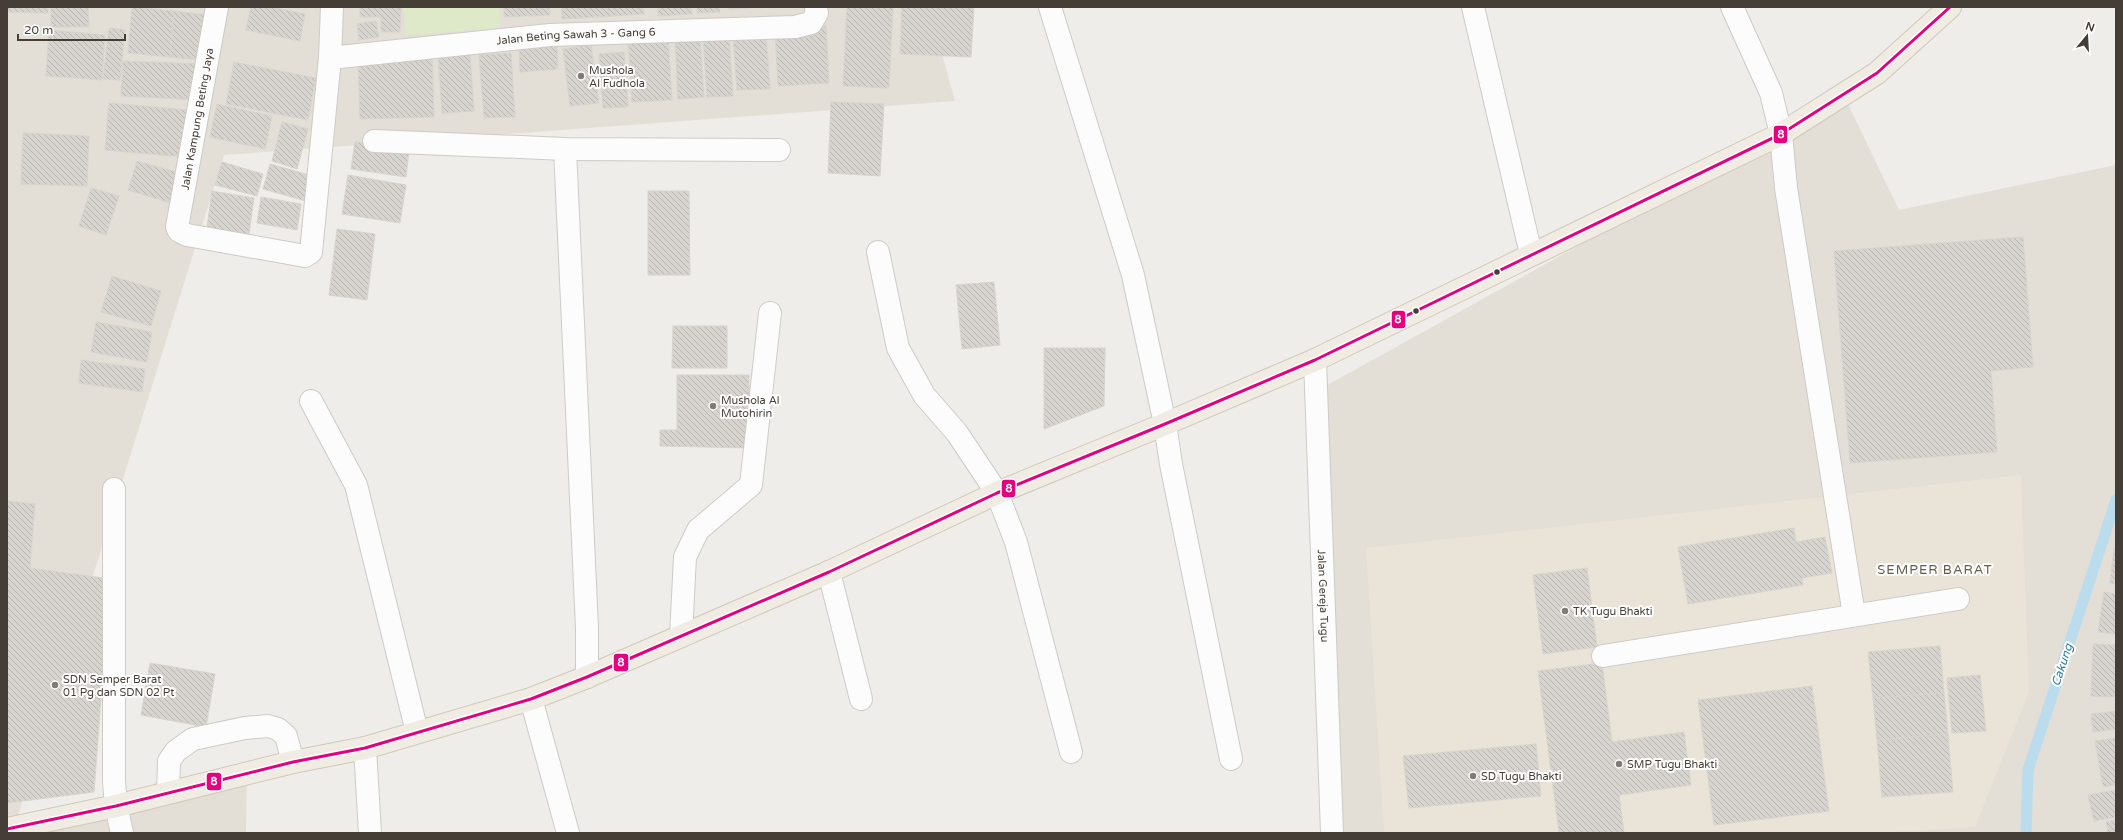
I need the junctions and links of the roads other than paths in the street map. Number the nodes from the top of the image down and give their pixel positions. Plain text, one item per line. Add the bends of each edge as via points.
1 (217, 7) edge
2 (332, 7) edge
3 (1050, 7) edge
4 (1473, 7) edge
5 (1732, 7) edge
6 (1950, 7) edge
7 (816, 10) edge
8 (330, 58) junction
9 (1780, 134) junction
10 (374, 141) dead end
11 (565, 149) junction
12 (779, 150) dead end
13 (878, 252) dead end
14 (1531, 254) junction
15 (770, 313) dead end
16 (1315, 360) junction
17 (311, 401) dead end
18 (1166, 424) junction
19 (114, 489) dead end
20 (997, 493) junction
21 (829, 572) junction
22 (1958, 599) dead end
23 (1854, 615) junction
24 (681, 636) junction
25 (1603, 656) dead end
26 (587, 677) junction
27 (531, 699) junction
28 (861, 699) dead end
29 (416, 732) junction
30 (365, 748) junction
31 (1071, 752) dead end
32 (1231, 759) dead end
33 (293, 762) junction
34 (168, 793) junction
35 (116, 806) junction
36 (7, 829) edge
37 (122, 833) edge
38 (370, 833) edge
39 (568, 833) edge
40 (1332, 833) edge

1 - 8 street, Jalan Kampung Beting Jaya via 177,227 178,231 187,236 297,256 305,256 311,252
2 - 8 street
3 - 18 street via 1133,275
4 - 14 street
5 - 9 street via 1771,93
6 - 9 main road via 1877,73
7 - 8 street, Jalan Beting Sawah 3 - Gang 6 via 811,23 795,27 550,34
9 - 14 main road
9 - 23 street via 1786,188
10 - 11 street
11 - 12 street
11 - 26 street via 587,628
13 - 20 street via 898,348 924,395 957,433
14 - 16 main road
15 - 24 street via 751,485 698,530 685,557
16 - 18 main road
16 - 40 street, Jalan Gereja Tugu
17 - 29 street via 356,485
18 - 20 main road
18 - 32 street via 1171,464
19 - 35 street
20 - 21 main road
20 - 31 street via 1016,542
21 - 24 main road
21 - 28 street
22 - 23 street
23 - 25 street
24 - 26 main road
26 - 27 main road
27 - 29 main road
27 - 39 street
29 - 30 main road
30 - 33 main road
30 - 38 street
33 - 34 main road
33 - 34 street via 286,736 278,729 268,726 193,739 176,751 169,761
34 - 35 main road
35 - 36 main road
35 - 37 street

